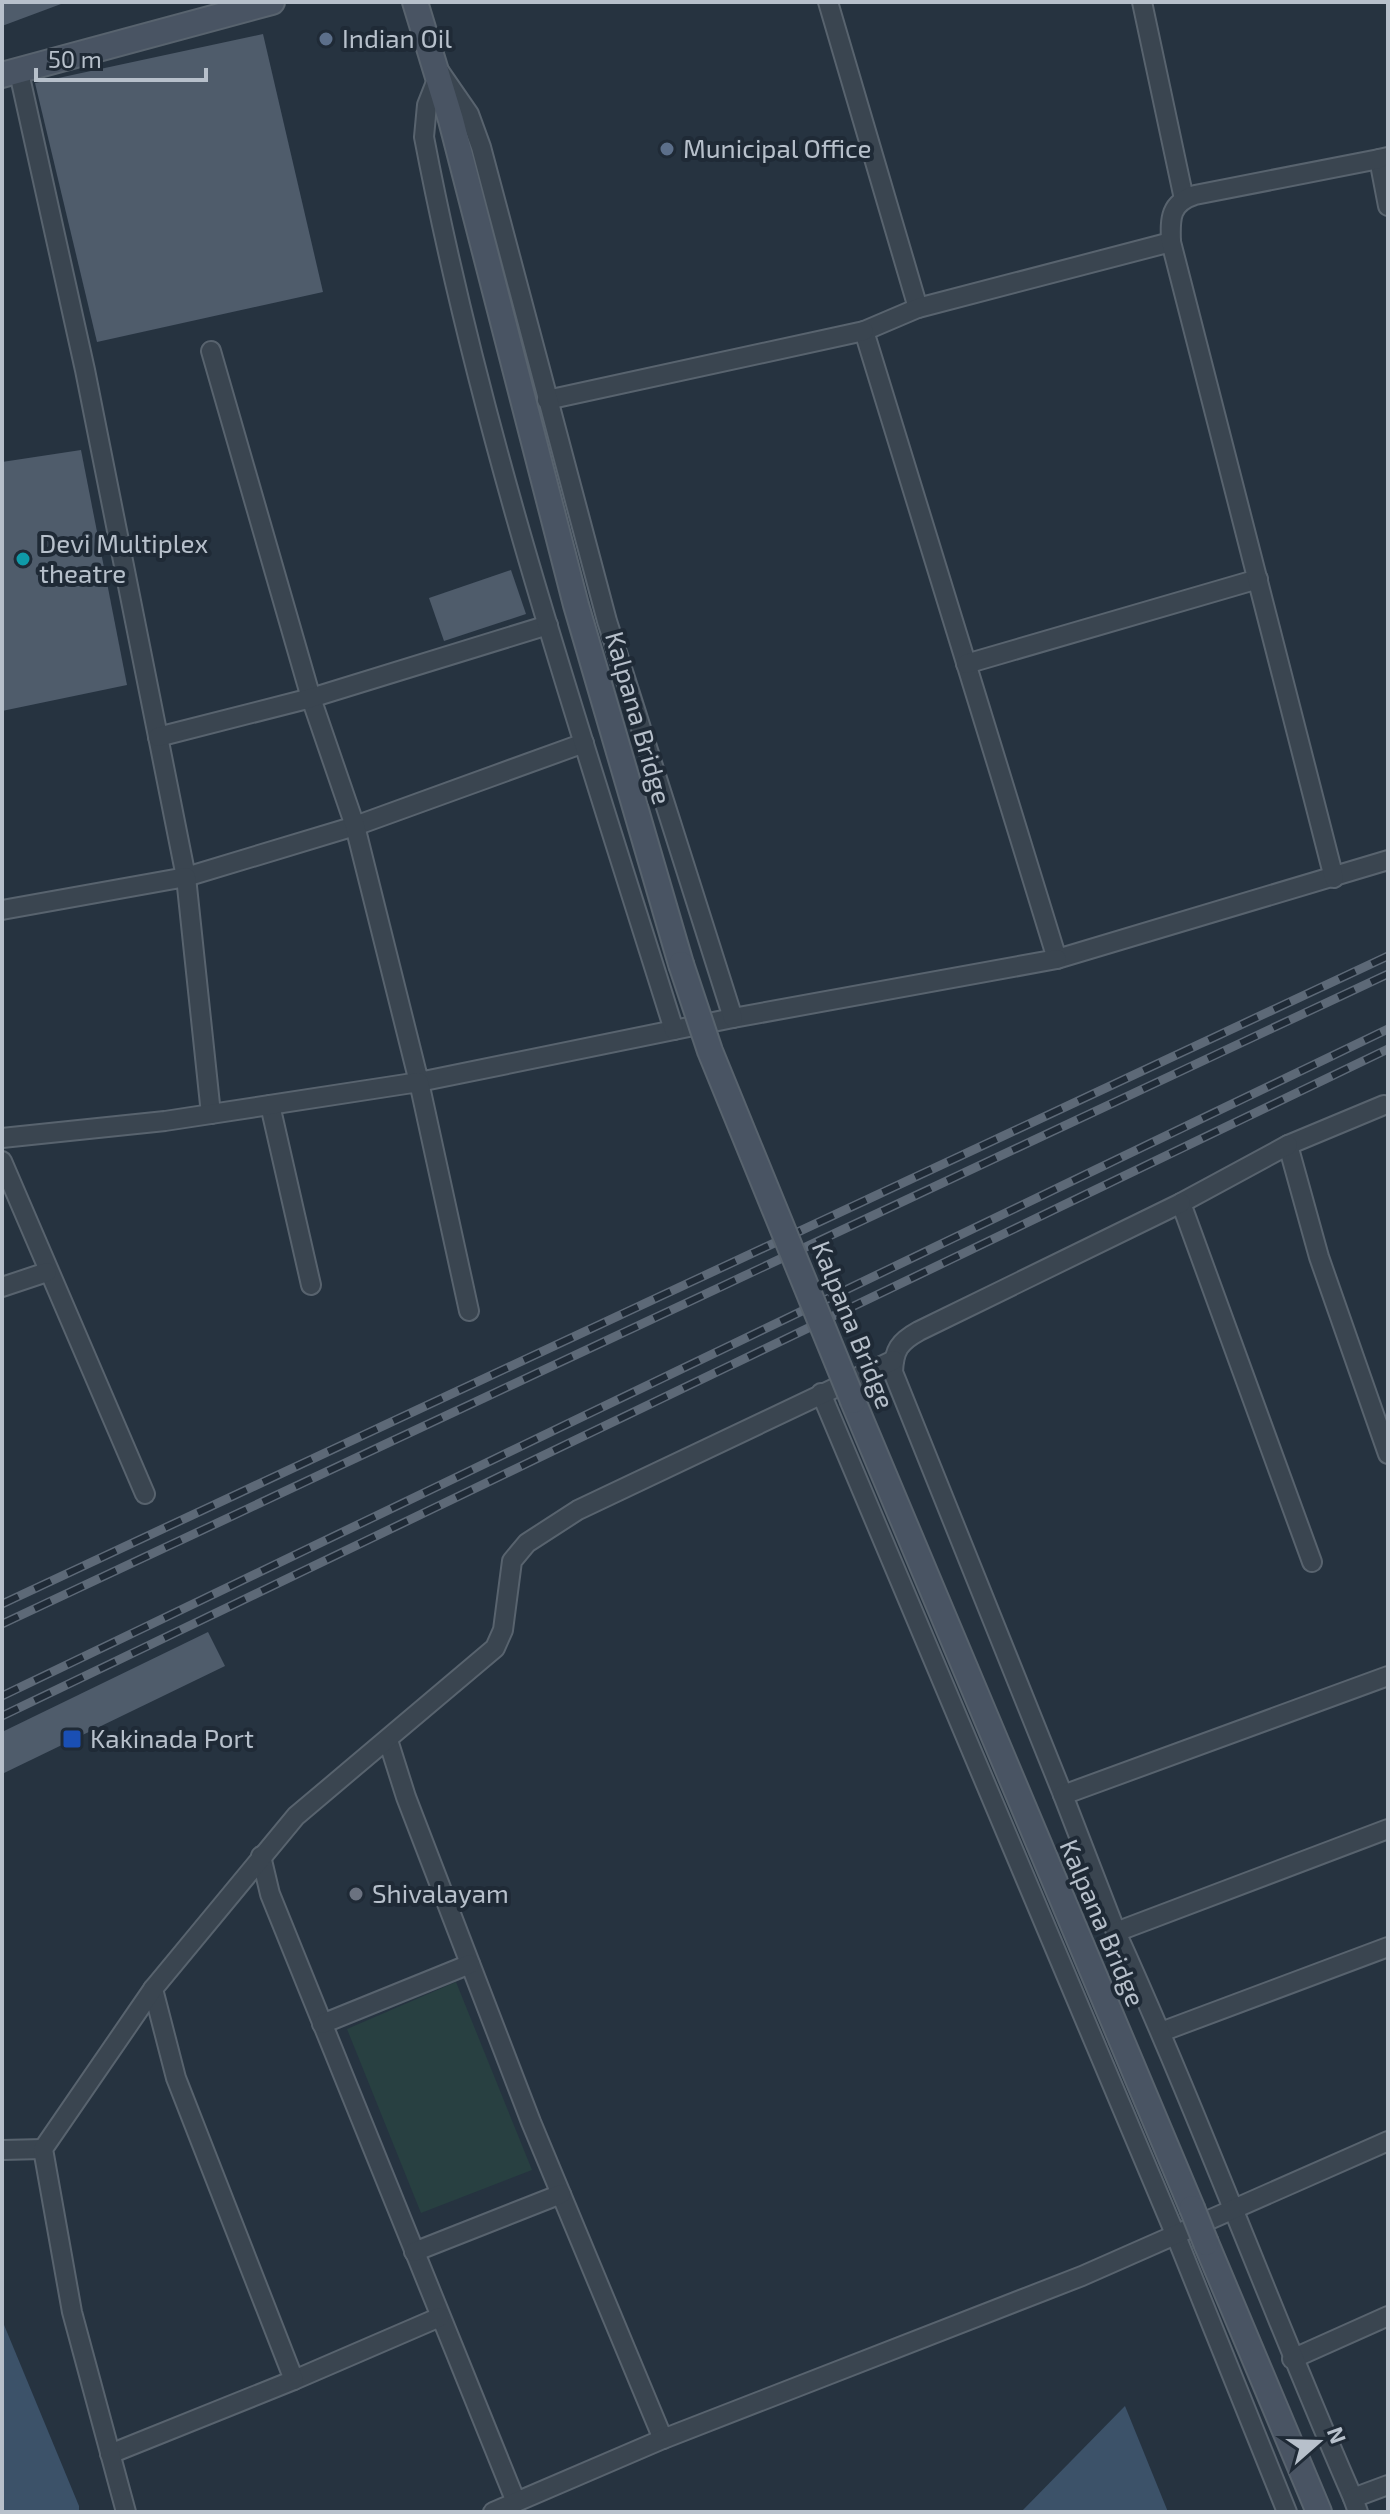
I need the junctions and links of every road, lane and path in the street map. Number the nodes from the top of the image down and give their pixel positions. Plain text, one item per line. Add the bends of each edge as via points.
1 (272, 2) edge
2 (415, 2) edge
3 (828, 2) edge
4 (1142, 2) edge
5 (10, 72) edge
6 (438, 77) junction
7 (1383, 158) edge
8 (1184, 199) junction
9 (1388, 206) edge
10 (1171, 242) junction
11 (918, 308) junction
12 (864, 331) junction
13 (211, 351) dead end
14 (547, 400) junction
15 (1258, 579) junction
16 (548, 625) junction
17 (966, 664) junction
18 (311, 698) junction
19 (158, 737) junction
20 (584, 743) junction
21 (355, 826) junction
22 (1388, 860) edge
23 (186, 877) junction
24 (1334, 878) junction
25 (2, 910) edge
26 (1057, 959) junction
27 (733, 1018) junction
28 (674, 1030) junction
29 (419, 1082) junction
30 (270, 1105) junction
31 (1387, 1109) edge
32 (211, 1114) junction
33 (2, 1138) edge
34 (1288, 1145) junction
35 (2, 1161) edge
36 (1181, 1203) junction
37 (47, 1272) junction
38 (311, 1285) dead end
39 (2, 1287) edge
40 (469, 1311) dead end
41 (894, 1360) junction
42 (821, 1393) junction
43 (1388, 1454) edge
44 (145, 1494) dead end
45 (1312, 1562) dead end
46 (1388, 1676) edge
47 (388, 1740) junction
48 (1063, 1795) junction
49 (1388, 1829) edge
50 (261, 1856) junction
51 (1116, 1932) junction
52 (1388, 1947) edge
53 (470, 1964) junction
54 (153, 1989) junction
55 (322, 2024) junction
56 (1161, 2032) junction
57 (1388, 2141) edge
58 (43, 2149) junction
59 (2, 2150) edge
60 (561, 2194) junction
61 (1233, 2211) junction
62 (1176, 2236) junction
63 (414, 2252) junction
64 (1388, 2316) edge
65 (440, 2317) junction
66 (1292, 2359) junction
67 (294, 2380) junction
68 (663, 2439) junction
69 (110, 2454) junction
70 (1388, 2485) edge
71 (516, 2502) junction
72 (1356, 2505) edge
73 (126, 2512) edge
74 (493, 2512) edge
75 (1287, 2512) edge
76 (1319, 2512) edge

1 - 5 main road
2 - 6 main road, Kalpana Bridge
3 - 11 street
4 - 8 street
5 - 19 street via 85,370
6 - 14 street via 440,72 469,114 481,147
6 - 16 street via 427,105 424,137 499,455
6 - 76 main road, Kalpana Bridge, bridge via 576,605 710,1051
7 - 8 street
7 - 9 street
8 - 10 street via 1170,217
10 - 11 street
10 - 15 street
11 - 12 street
12 - 14 street
12 - 17 street
13 - 18 street
14 - 27 street via 607,621
15 - 17 street
15 - 24 street
16 - 18 street
16 - 20 street
17 - 26 street
18 - 19 street
18 - 21 street
19 - 23 street
20 - 21 street
20 - 28 street
21 - 23 street
21 - 29 street
22 - 24 street
23 - 25 street
23 - 32 street
24 - 26 street
26 - 27 street
27 - 28 street
28 - 29 street
29 - 30 street
29 - 40 street
30 - 32 street
30 - 38 street
31 - 34 street
32 - 33 street
34 - 36 street
34 - 43 street via 1319,1257
35 - 37 street
36 - 41 street via 904,1339
36 - 45 street
37 - 39 street
37 - 44 street
41 - 42 street
41 - 48 street via 893,1372
42 - 47 street via 578,1510 527,1543 512,1561 503,1630 495,1648
42 - 62 street
46 - 48 street
47 - 50 street via 296,1816
47 - 53 street
48 - 51 street
49 - 51 street
50 - 54 street
50 - 55 street via 270,1894
51 - 56 street
52 - 56 street
53 - 55 street
53 - 60 street
54 - 58 street
54 - 67 street via 176,2078
55 - 63 street
56 - 61 street
57 - 61 street
58 - 59 street
58 - 69 street via 72,2312
60 - 63 street
60 - 68 street
61 - 62 street
61 - 66 street
62 - 68 street
62 - 75 street
63 - 65 street
64 - 66 street
65 - 67 street
65 - 71 street
66 - 72 street
67 - 69 street
68 - 71 street
69 - 73 street
70 - 72 street
71 - 74 street

